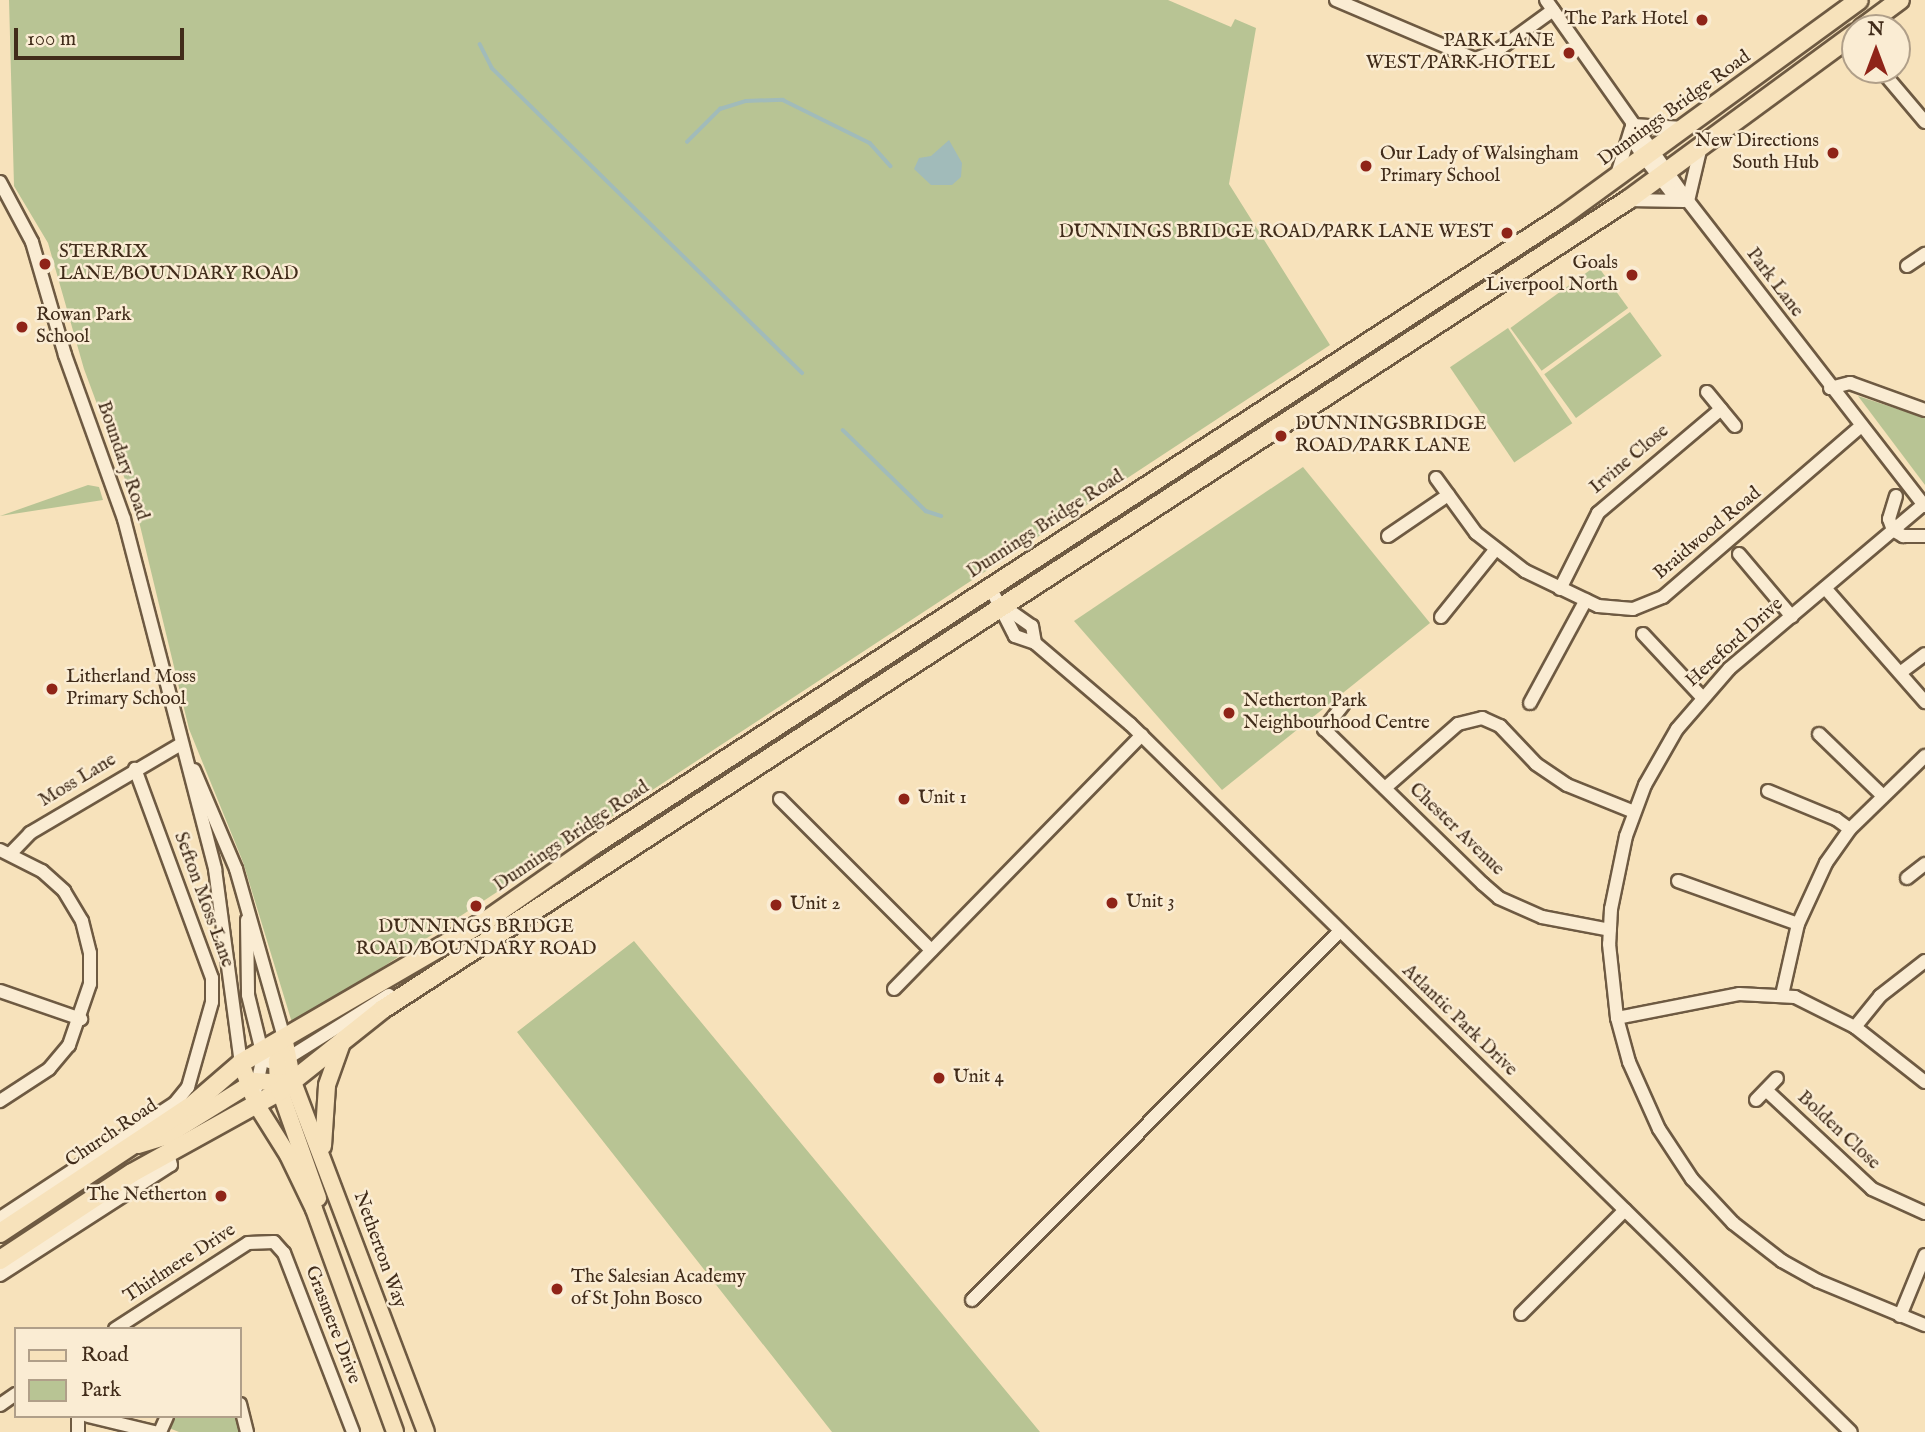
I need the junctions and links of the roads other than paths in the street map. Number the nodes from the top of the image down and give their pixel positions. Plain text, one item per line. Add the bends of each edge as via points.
1 (1336, 0) edge
2 (1859, 0) edge
3 (1900, 0) edge
4 (1550, 5) edge
5 (1881, 14) edge
6 (1841, 43) edge
7 (1893, 84) edge
8 (1925, 122) edge
9 (1632, 125) junction
10 (1685, 128) junction
11 (1701, 146) junction
12 (1657, 163) junction
13 (1616, 178) junction
14 (0, 182) edge
15 (3, 195) edge
16 (1628, 200) junction
17 (1688, 201) junction
18 (1925, 254) edge
19 (1907, 266) dead end
20 (1830, 388) junction
21 (1707, 392) dead end
22 (1721, 409) junction
23 (1925, 410) edge
24 (1735, 426) dead end
25 (1860, 427) junction
26 (1436, 478) dead end
27 (1448, 495) junction
28 (1896, 496) dead end
29 (1924, 505) edge
30 (1893, 530) junction
31 (1388, 536) dead end
32 (1925, 536) edge
33 (1495, 550) junction
34 (1739, 554) dead end
35 (1825, 588) junction
36 (1560, 589) junction
37 (996, 597) junction
38 (1586, 600) junction
39 (1441, 617) dead end
40 (1792, 617) junction
41 (1643, 634) dead end
42 (1035, 643) junction
43 (1925, 654) edge
44 (1899, 673) junction
45 (1702, 697) junction
46 (1925, 702) edge
47 (1530, 703) dead end
48 (1343, 705) dead end
49 (1819, 734) dead end
50 (1142, 735) junction
51 (181, 744) junction
52 (1925, 756) edge
53 (135, 769) junction
54 (1385, 788) junction
55 (1768, 791) dead end
56 (1882, 795) junction
57 (780, 799) dead end
58 (1634, 812) junction
59 (1850, 829) junction
60 (5, 851) edge
61 (1925, 864) edge
62 (1908, 878) dead end
63 (1678, 881) dead end
64 (246, 902) junction
65 (1798, 924) junction
66 (1340, 930) junction
67 (1610, 930) junction
68 (932, 950) junction
69 (1925, 961) edge
70 (438, 975) junction
71 (894, 989) dead end
72 (0, 991) edge
73 (1782, 995) junction
74 (1617, 1018) junction
75 (81, 1019) junction
76 (1855, 1027) junction
77 (288, 1036) junction
78 (343, 1040) junction
79 (264, 1058) junction
80 (1777, 1078) dead end
81 (1925, 1082) edge
82 (287, 1086) junction
83 (188, 1087) joint
84 (1766, 1090) junction
85 (254, 1091) junction
86 (1756, 1100) dead end
87 (0, 1101) edge
88 (130, 1148) junction
89 (167, 1153) junction
90 (324, 1158) junction
91 (1625, 1210) junction
92 (1925, 1213) edge
93 (0, 1218) edge
94 (0, 1233) edge
95 (324, 1239) junction
96 (268, 1240) joint
97 (1925, 1255) edge
98 (0, 1260) edge
99 (0, 1275) edge
100 (972, 1300) dead end
101 (1521, 1314) dead end
102 (1900, 1316) junction
103 (1925, 1325) edge
104 (118, 1327) edge
105 (242, 1412) edge
106 (96, 1418) edge
107 (154, 1432) edge
108 (247, 1432) edge
109 (353, 1432) edge
110 (395, 1432) edge
111 (426, 1432) edge
112 (1851, 1432) edge

1 - 4 street via 1475,59 1498,50
2 - 10 highway, Dunnings Bridge Road
3 - 5 highway
4 - 9 street, Park Lane
6 - 11 highway, Dunnings Bridge Road
7 - 8 street
9 - 10 street
9 - 12 street, Park Lane via 1635,144
9 - 13 street
10 - 12 highway, Dunnings Bridge Road
11 - 12 highway, Dunnings Bridge Road
11 - 17 street
12 - 13 highway via 1641,176
12 - 16 highway, Dunnings Bridge Road
12 - 17 street, Park Lane
13 - 37 highway, Dunnings Bridge Road
14 - 15 street, Boundary Road
15 - 51 street, Boundary Road via 32,242 65,355 124,519
16 - 17 street
16 - 37 highway, Dunnings Bridge Road
17 - 20 street, Park Lane
18 - 19 street
20 - 23 street via 1850,383
20 - 25 street, Park Lane
21 - 22 street
22 - 24 street
22 - 36 street, Irvine Close via 1598,513
25 - 29 street, Park Lane
25 - 38 street, Braidwood Road via 1663,597 1633,609 1616,610
26 - 27 street, Braidwood Road
27 - 31 street
27 - 33 street, Braidwood Road
28 - 30 street via 1889,519
29 - 30 street, Hereford Drive
30 - 32 street via 1903,537
30 - 35 street, Hereford Drive
33 - 36 street, Braidwood Road
33 - 39 street
34 - 40 street
35 - 40 street, Hereford Drive
35 - 44 street
36 - 38 street, Braidwood Road
37 - 42 street, Atlantic Park Drive via 1032,626
37 - 42 street, Atlantic Park Drive via 1015,636
37 - 70 highway, Dunnings Bridge Road
37 - 77 highway, Dunnings Bridge Road via 952,612 487,920
38 - 47 street
40 - 45 street, Hereford Drive
41 - 45 street
42 - 50 street, Atlantic Park Drive
43 - 44 street
44 - 46 street
45 - 58 street, Hereford Drive via 1657,762
48 - 54 street, Chester Avenue via 1324,729
49 - 56 street
50 - 66 street, Atlantic Park Drive
50 - 68 street
51 - 53 street, Moss Lane
51 - 64 street, Boundary Road via 220,826
51 - 79 street, Boundary Road via 215,869 236,1032
52 - 56 street
53 - 60 street, Moss Lane
53 - 83 street, Sefton Moss Lane via 212,978 212,1002
54 - 58 street via 1458,724 1482,718 1500,726 1536,764 1567,785
54 - 67 street, Chester Avenue via 1499,898 1563,924
55 - 59 street
56 - 59 street
57 - 68 street
58 - 67 street, Hereford Drive via 1618,870
59 - 65 street via 1826,863
60 - 75 street via 42,870 64,891 82,921 90,953 90,985
61 - 62 street
63 - 65 street
64 - 77 street, Boundary Road
64 - 79 street via 248,995
65 - 73 street
66 - 91 street, Atlantic Park Drive
66 - 100 street
67 - 74 street, Hereford Drive
68 - 71 street
69 - 76 street via 1880,996
70 - 78 highway, Dunnings Bridge Road
70 - 79 street via 403,986
72 - 75 street
73 - 74 street via 1739,994
73 - 76 street via 1824,1008
74 - 102 street, Hereford Drive via 1654,1120 1709,1200 1752,1239 1800,1272
75 - 87 street via 69,1045 49,1069
76 - 81 street
77 - 79 highway, Dunnings Bridge Road
78 - 82 highway, Dunnings Bridge Road
78 - 90 main road via 324,1100
79 - 82 main road
79 - 85 main road
79 - 88 highway, Church Road
80 - 84 street, Bolden Close
82 - 85 highway, Dunnings Bridge Road
82 - 90 main road, Netherton Way
82 - 95 main road via 317,1192
83 - 93 street, Church Road via 175,1103
84 - 86 street, Bolden Close
84 - 92 street, Bolden Close via 1872,1189
85 - 88 main road via 165,1137
85 - 89 highway via 237,1114
85 - 95 main road via 297,1172
88 - 94 highway, Church Road
89 - 98 highway
89 - 99 street via 171,1165
90 - 111 main road, Netherton Way
91 - 101 street
91 - 112 street, Atlantic Park Drive
95 - 110 main road
96 - 104 street, Thirlmere Drive via 248,1243
96 - 109 street, Grasmere Drive via 284,1253
97 - 102 street
102 - 103 street, Hereford Drive
105 - 108 street
106 - 107 street

